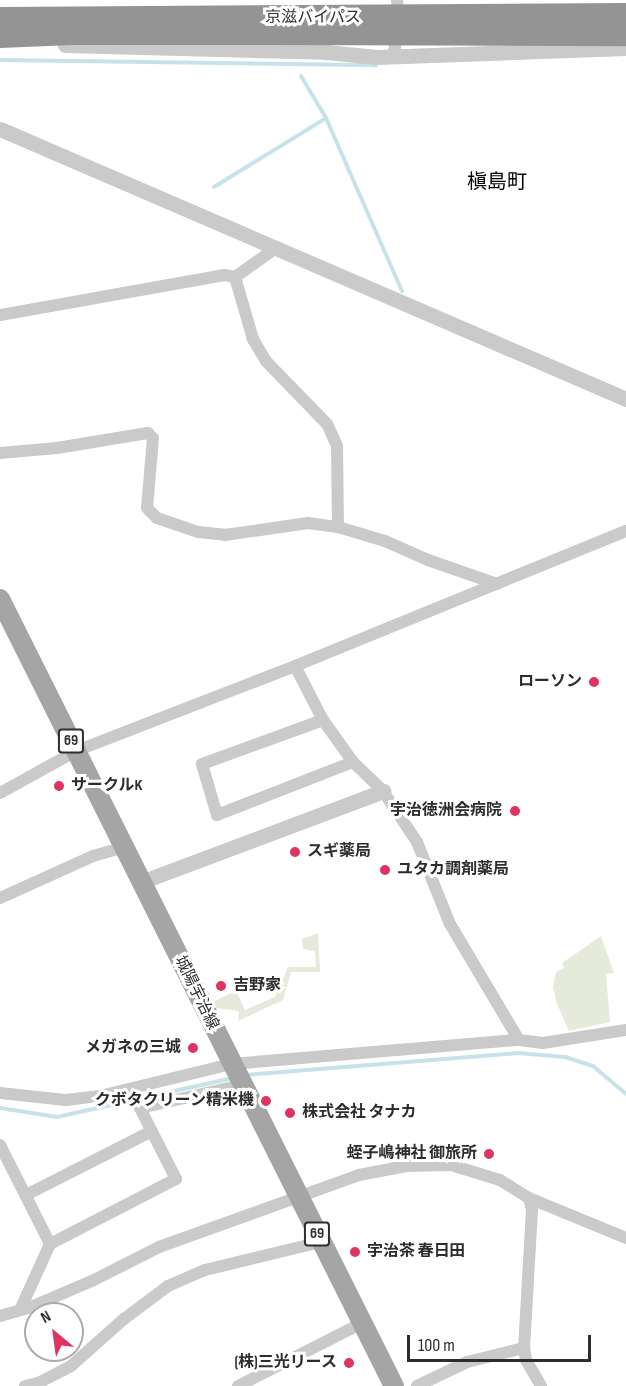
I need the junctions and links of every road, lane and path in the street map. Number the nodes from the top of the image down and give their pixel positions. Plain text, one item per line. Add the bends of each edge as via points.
1 (397, 0) edge
2 (626, 14) edge
3 (0, 18) edge
4 (626, 35) edge
5 (0, 37) edge
6 (0, 42) edge
7 (626, 48) edge
8 (393, 56) junction
9 (0, 129) edge
10 (276, 248) junction
11 (235, 277) junction
12 (0, 315) edge
13 (626, 399) edge
14 (0, 453) edge
15 (338, 527) junction
16 (626, 531) edge
17 (497, 584) junction
18 (0, 599) edge
19 (295, 666) junction
20 (323, 720) junction
21 (76, 751) junction
22 (353, 762) junction
23 (383, 791) junction
24 (0, 793) edge
25 (124, 847) junction
26 (141, 882) junction
27 (0, 898) edge
28 (626, 1030) edge
29 (519, 1040) junction
30 (237, 1075) junction
31 (0, 1093) edge
32 (152, 1131) junction
33 (0, 1148) edge
34 (26, 1195) junction
35 (298, 1197) junction
36 (529, 1198) junction
37 (626, 1238) edge
38 (321, 1242) junction
39 (50, 1244) junction
40 (20, 1310) junction
41 (0, 1316) edge
42 (362, 1323) junction
43 (524, 1348) junction
44 (25, 1386) edge
45 (238, 1386) edge
46 (394, 1386) edge
47 (417, 1386) edge
48 (541, 1386) edge

1 - 8 street via 399,28
2 - 3 highway, 京滋バイパス, bridge
4 - 5 highway, bridge
6 - 8 street
7 - 8 street
9 - 10 street
10 - 11 street
10 - 13 street
11 - 12 street via 224,275
11 - 15 street via 254,339 266,361 322,418 337,446
14 - 15 street via 148,433 153,438 147,508 157,518 198,532 225,535 308,524
15 - 17 street
16 - 17 street
17 - 19 street
18 - 21 main road, 城陽宇治線 / 69
19 - 20 street
19 - 21 street
20 - 22 street
20 - 22 street via 201,764 217,815
21 - 24 street
21 - 25 main road, 城陽宇治線 / 69
22 - 23 street
23 - 26 street
23 - 29 street via 417,842 450,924
25 - 26 main road, 城陽宇治線 / 69
25 - 27 street via 93,856
26 - 30 main road, 城陽宇治線 / 69
28 - 29 street via 543,1043
29 - 30 street
30 - 31 street via 100,1096 47,1100
30 - 32 street via 140,1108
30 - 35 main road, 城陽宇治線 / 69
32 - 34 street
32 - 39 street via 176,1179
33 - 34 street
34 - 39 street
35 - 36 street via 359,1175 428,1164 451,1165 491,1177
35 - 38 main road, 城陽宇治線 / 69
35 - 40 street via 159,1247 92,1281
36 - 37 street
36 - 43 street via 532,1210
38 - 42 main road, 城陽宇治線 / 69
38 - 44 street via 205,1270 168,1286 71,1366
39 - 40 street
40 - 41 street
42 - 45 street
42 - 46 main road, 城陽宇治線 / 69
43 - 47 street via 467,1362
43 - 48 street via 526,1360

